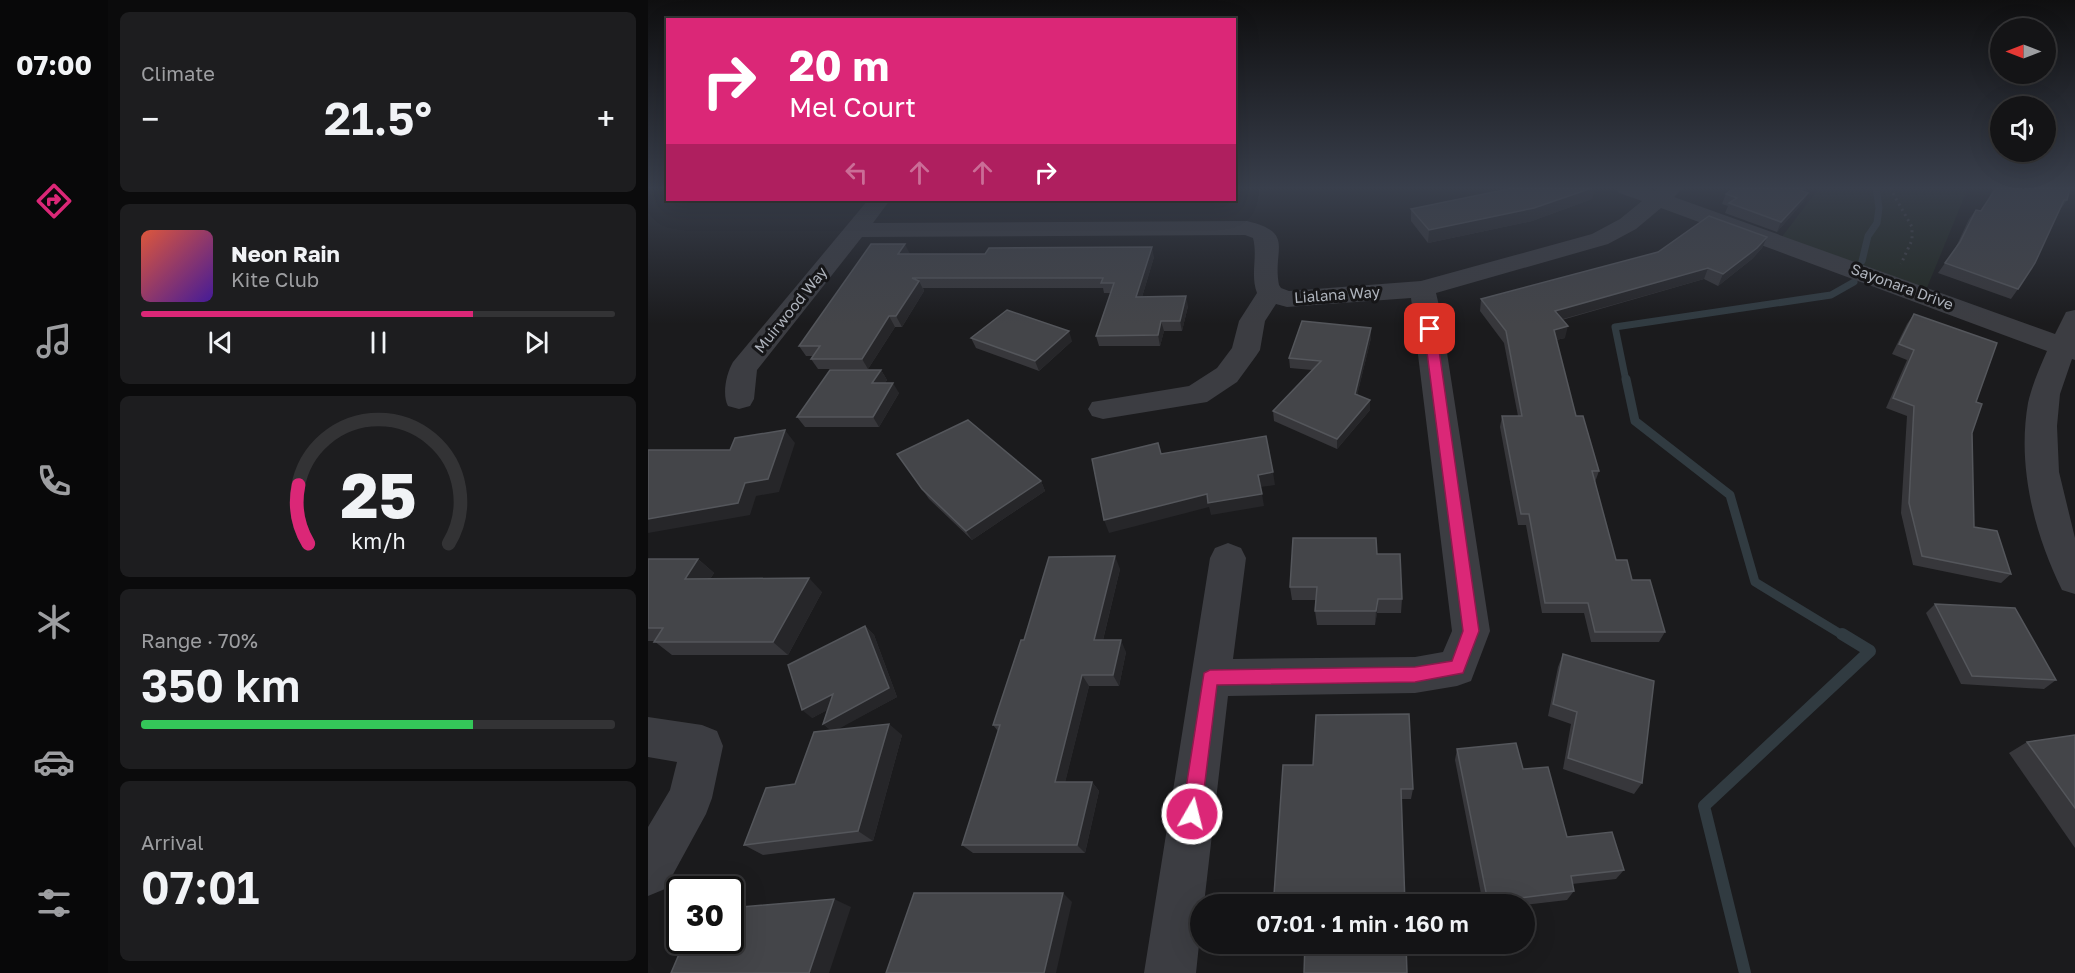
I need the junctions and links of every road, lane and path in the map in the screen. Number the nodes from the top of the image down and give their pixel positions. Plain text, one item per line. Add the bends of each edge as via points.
1 (852, 233) edge
2 (1262, 233) edge
3 (1610, 233) edge
4 (1766, 233) edge
5 (1914, 233) edge
6 (1890, 282) junction
7 (1422, 289) junction
8 (1270, 293) junction
9 (2075, 318) edge
10 (2069, 349) edge
11 (739, 399) dead end
12 (1103, 409) dead end
13 (1228, 558) dead end
14 (2075, 579) edge
15 (1210, 678) junction
16 (648, 737) edge
17 (648, 872) edge
18 (1170, 973) edge

1 - 11 street, Muirwood Way via 744,369
2 - 8 street, Lialana Way via 1269,247 1264,280
3 - 7 street, Lialana Way
4 - 6 street, Sayonara Drive
5 - 6 path via 1911,248
6 - 10 street, Sayonara Drive
7 - 8 street, Lialana Way via 1287,299
7 - 15 street via 1471,631 1457,668 1415,675
8 - 12 street via 1252,321 1246,350 1227,375 1197,395
9 - 10 street
10 - 14 street via 2043,402 2041,463 2053,521
13 - 15 street
15 - 18 street
16 - 17 street via 702,746 690,798

